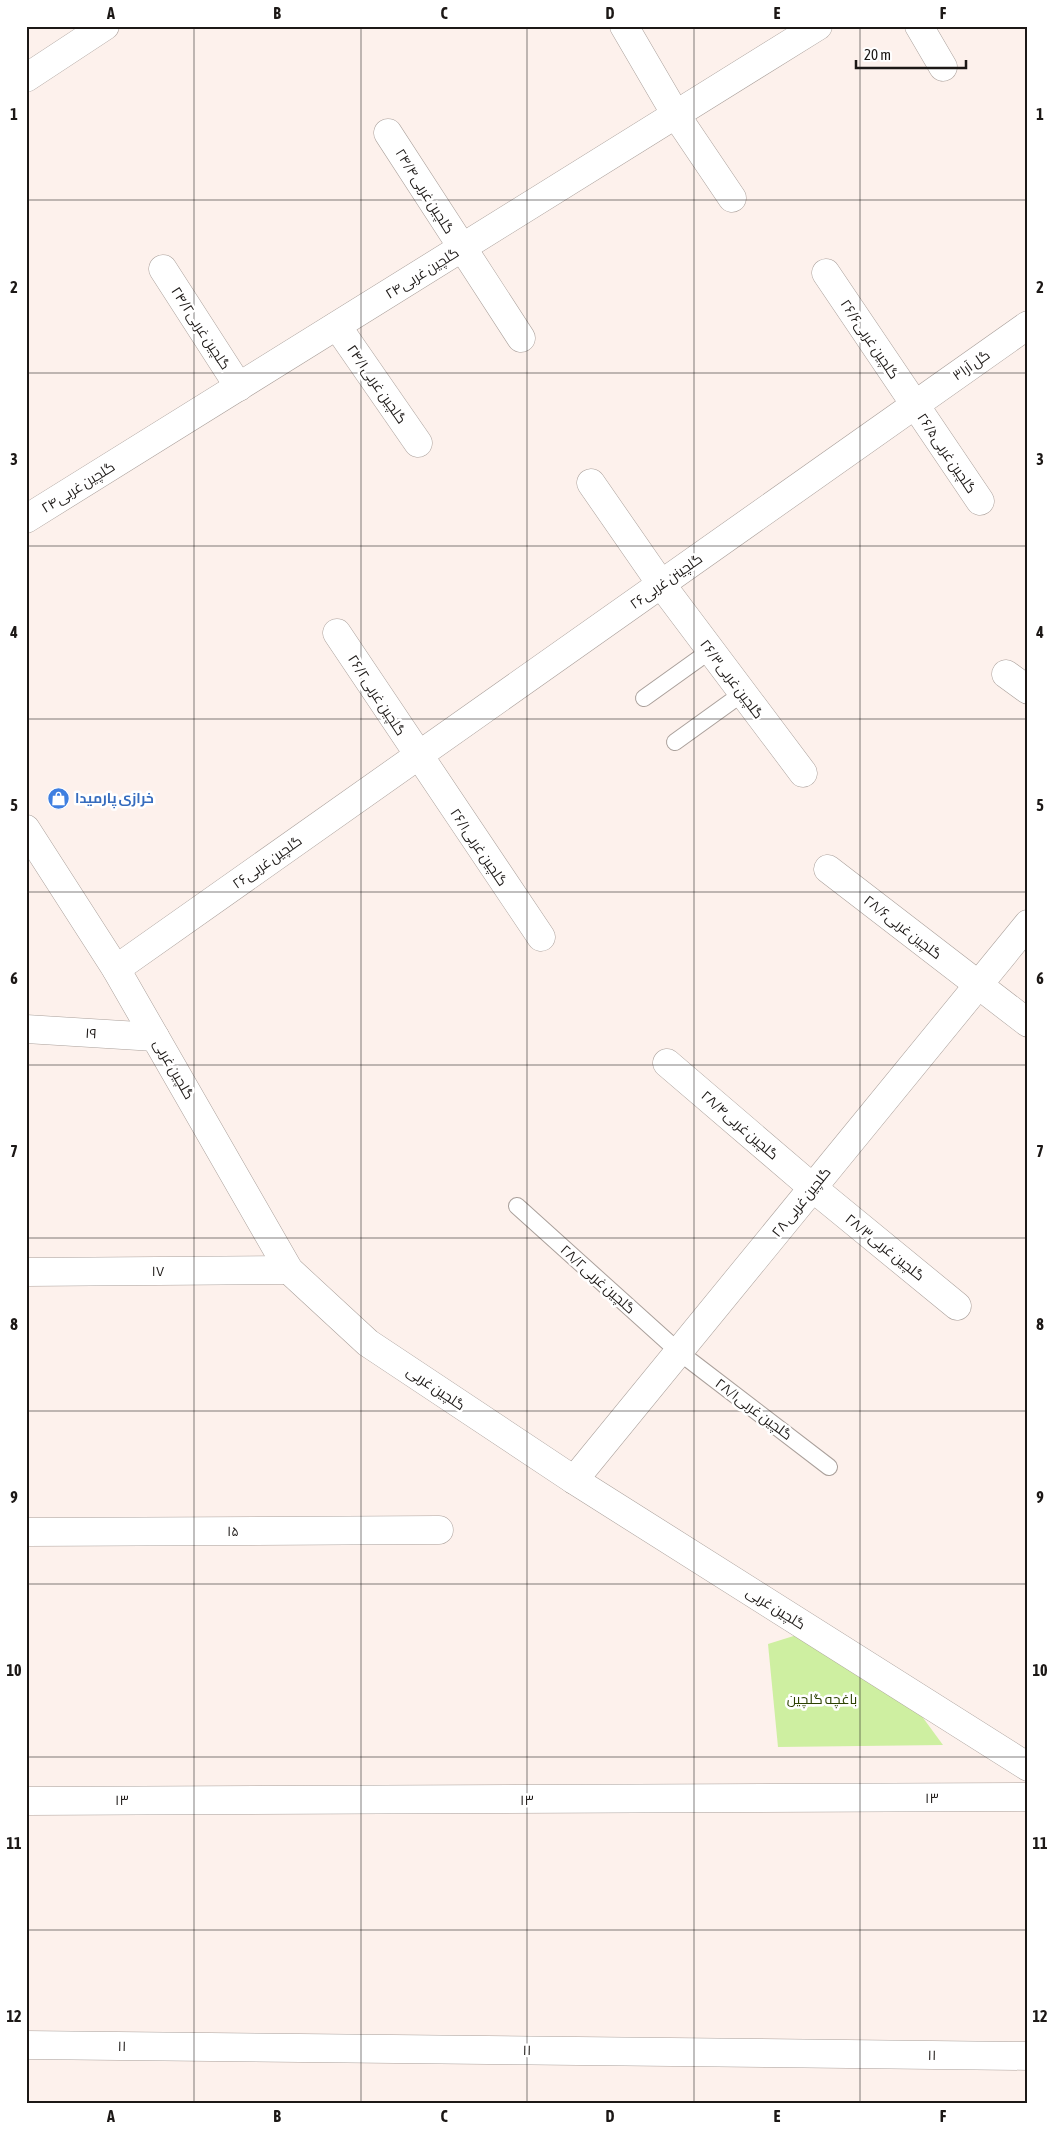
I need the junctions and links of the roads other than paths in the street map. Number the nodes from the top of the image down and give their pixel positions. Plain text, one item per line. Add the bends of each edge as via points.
1 (105, 26) edge
2 (624, 26) edge
3 (818, 26) edge
4 (919, 26) edge
5 (943, 67) dead end
6 (26, 78) edge
7 (676, 114) junction
8 (388, 133) dead end
9 (732, 198) dead end
10 (461, 249) junction
11 (163, 269) dead end
12 (826, 273) dead end
13 (1028, 325) edge
14 (337, 326) junction
15 (521, 338) dead end
16 (239, 387) junction
17 (914, 405) junction
18 (418, 443) dead end
19 (591, 484) dead end
20 (980, 501) dead end
21 (26, 519) edge
22 (661, 584) junction
23 (337, 633) dead end
24 (711, 650) junction
25 (1006, 674) dead end
26 (1028, 690) edge
27 (743, 693) junction
28 (644, 698) dead end
29 (675, 742) dead end
30 (418, 756) junction
31 (803, 773) dead end
32 (26, 829) edge
33 (828, 869) dead end
34 (1028, 924) edge
35 (541, 937) dead end
36 (116, 969) junction
37 (978, 986) junction
38 (1028, 1023) edge
39 (26, 1030) edge
40 (155, 1037) junction
41 (666, 1063) dead end
42 (812, 1188) junction
43 (517, 1206) dead end
44 (289, 1270) junction
45 (26, 1272) edge
46 (957, 1306) dead end
47 (679, 1352) junction
48 (828, 1467) dead end
49 (574, 1480) junction
50 (439, 1530) dead end
51 (26, 1532) edge
52 (1028, 1767) edge
53 (1028, 1797) edge
54 (26, 1801) edge
55 (26, 2045) edge
56 (1028, 2056) edge

1 - 6 street
2 - 7 street
3 - 7 street, گلچین غربی۲۴
4 - 5 street
7 - 9 street
7 - 10 street, گلچین غربی۲۴
8 - 10 street, گلچین غربی۲۴/۴
10 - 14 street, گلچین غربی۲۴
10 - 15 street, گلچین غربی۲۴/۴
11 - 16 street, گلچین غربی۲۴/۲
12 - 17 street, گلچین غربی۲۶/۶
13 - 17 street, گل آرا۳
14 - 16 street, گلچین غربی۲۴
14 - 18 street, گلچین غربی۲۴/۱
16 - 21 street, گلچین غربی۲۴
17 - 20 street, گلچین غربی۲۶/۵
17 - 22 street, گلچینن غربی۲۶
19 - 22 street, گلچین غربی۲۶/۳
22 - 24 street, گلچین غربی۲۶/۳
22 - 30 street, گلچینن غربی۲۶
23 - 30 street, گلچین غربی۲۶/۲
24 - 27 street, گلچین غربی۲۶/۳
24 - 28 lane
25 - 26 street
27 - 29 lane
27 - 31 street, گلچین غربی۲۶/۳
30 - 35 street, گلچین غربی۲۶/۱
30 - 36 street, گلچین غربی۲۶
32 - 36 street, گلچین غربی
33 - 37 street, گلچین غربی۲۸/۶
34 - 37 street, گلچین غربی ۲۸
36 - 40 street, گلچین غربی
37 - 38 street, گلچین غربی۲۸/۶
37 - 42 street, گلچین غربی ۲۸
39 - 40 street, ۱۹
40 - 44 street, گلچین غربی
41 - 42 street, گلچین غربی۲۸/۴
42 - 46 street, گلچین غربی۲۸/۳
42 - 47 street, گلچین غربی ۲۸
43 - 47 lane, گلچین غربی۲۸/۲
44 - 45 street, ۱۷
44 - 49 street, گلچین غربی via 368,1343
47 - 48 lane, گلچین غربی۲۸/۱
47 - 49 street, گلچین غربی ۲۸
49 - 52 street, گلچین غربی
50 - 51 street, ۱۵
53 - 54 street, ۱۳
55 - 56 street, ۱۱

